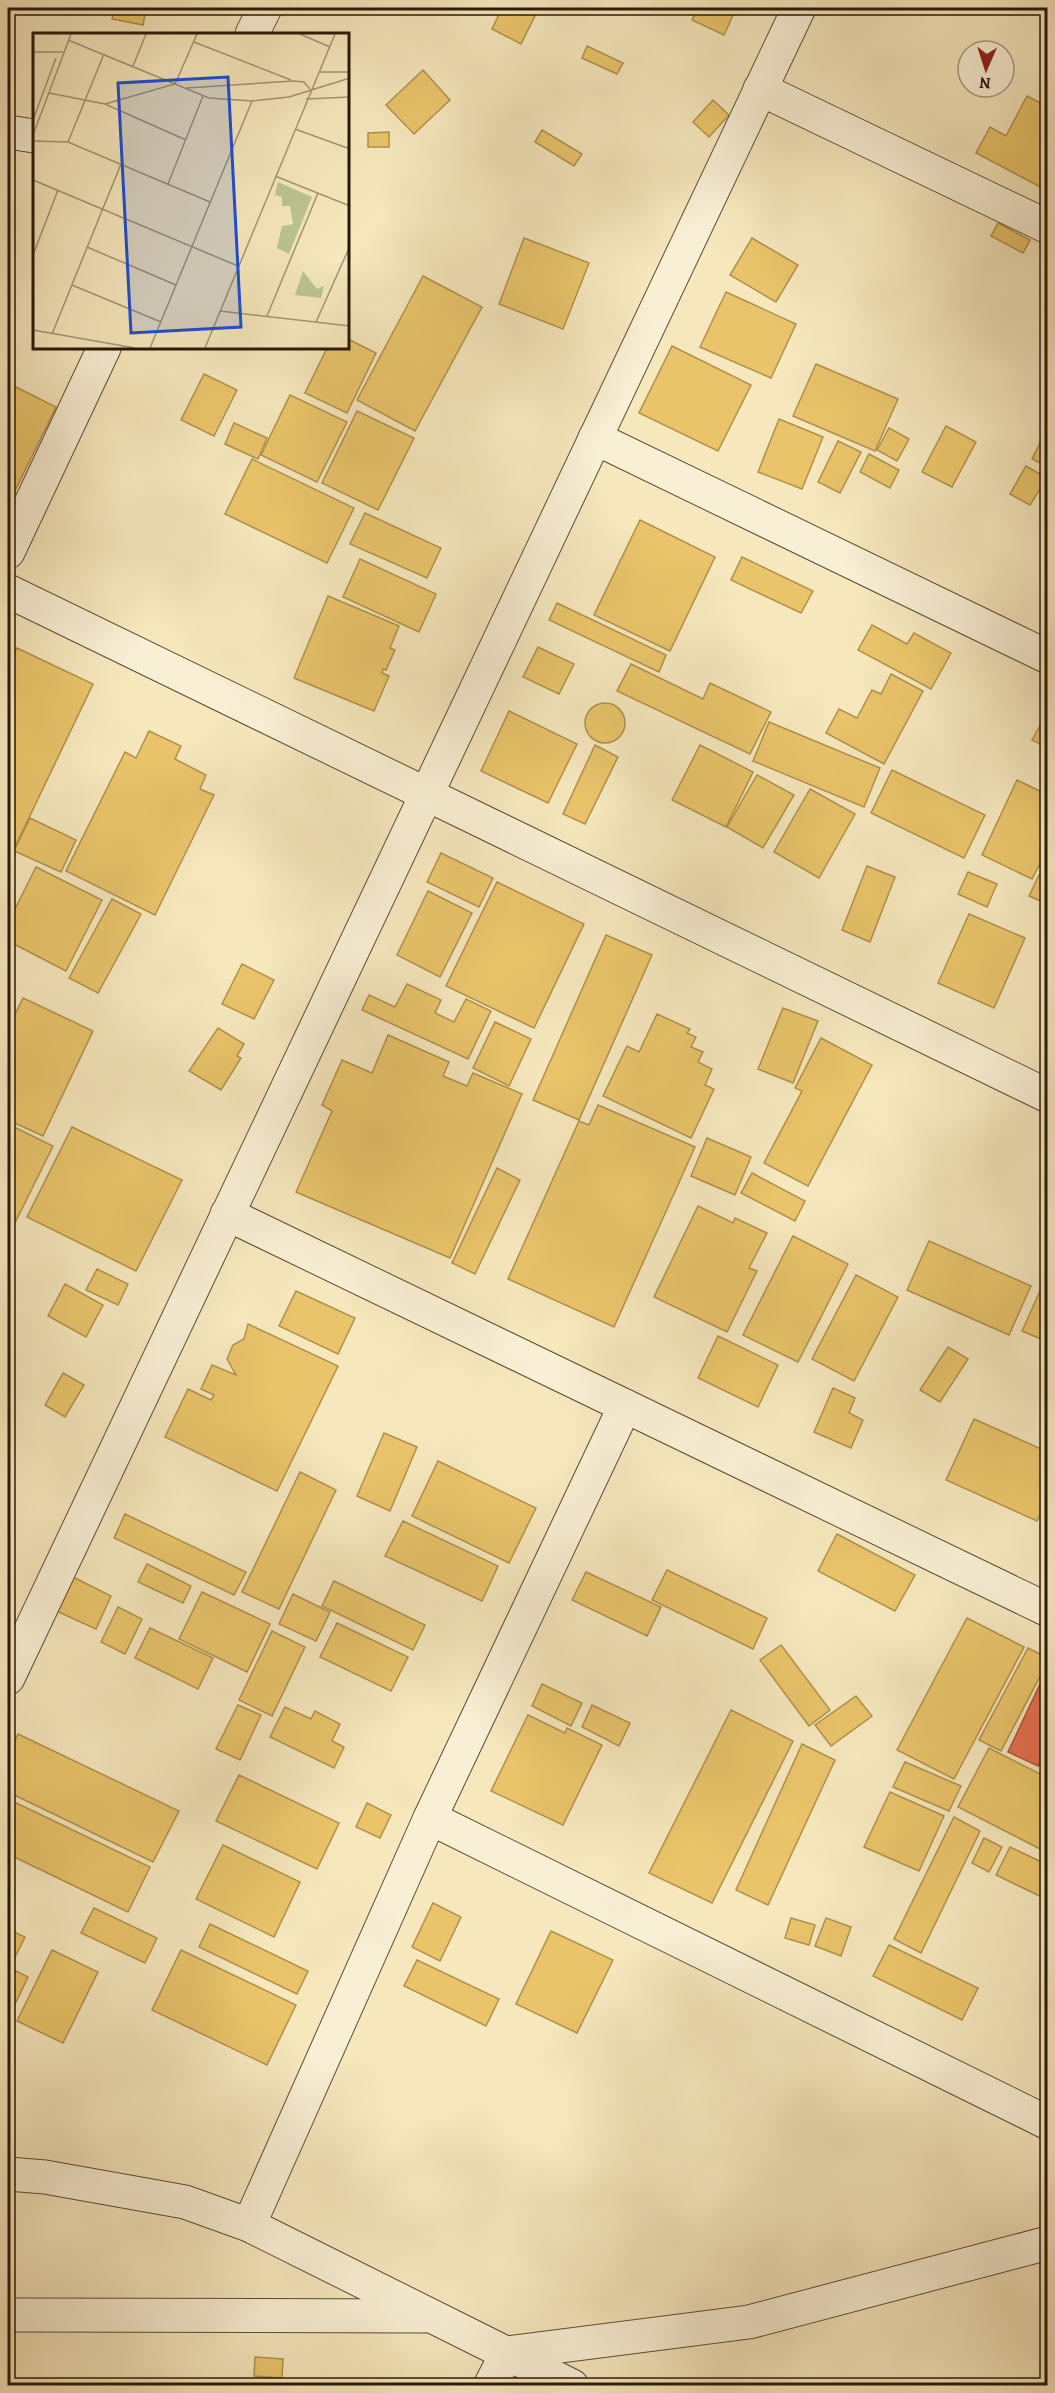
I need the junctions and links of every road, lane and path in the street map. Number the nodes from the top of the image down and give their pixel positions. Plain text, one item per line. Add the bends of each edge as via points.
1 (265, 8) edge
2 (799, 8) edge
3 (252, 33) edge
4 (760, 89) junction
5 (8, 132) edge
6 (33, 136) edge
7 (1047, 227) edge
8 (103, 350) edge
9 (595, 438) junction
10 (8, 552) edge
11 (8, 591) edge
12 (1047, 657) edge
13 (427, 794) junction
14 (1047, 1096) edge
15 (227, 1214) junction
16 (625, 1406) junction
17 (1047, 1610) edge
18 (8, 1678) edge
19 (430, 1818) junction
20 (1047, 2123) edge
21 (8, 2174) edge
22 (249, 2225) junction
23 (1047, 2243) edge
24 (8, 2315) edge
25 (431, 2316) junction
26 (507, 2353) junction
27 (490, 2385) edge
28 (572, 2385) edge

1 - 3 street
2 - 4 street
4 - 7 street
4 - 9 street
5 - 6 street
8 - 10 street
9 - 12 street
9 - 13 street
11 - 13 street
13 - 14 street
13 - 15 street
15 - 16 street
15 - 18 street
16 - 17 street
16 - 19 street
19 - 20 street
19 - 22 street
21 - 22 street via 185,2202
22 - 25 street
23 - 26 street via 749,2322
24 - 25 street
25 - 26 street
26 - 27 street
26 - 28 street

